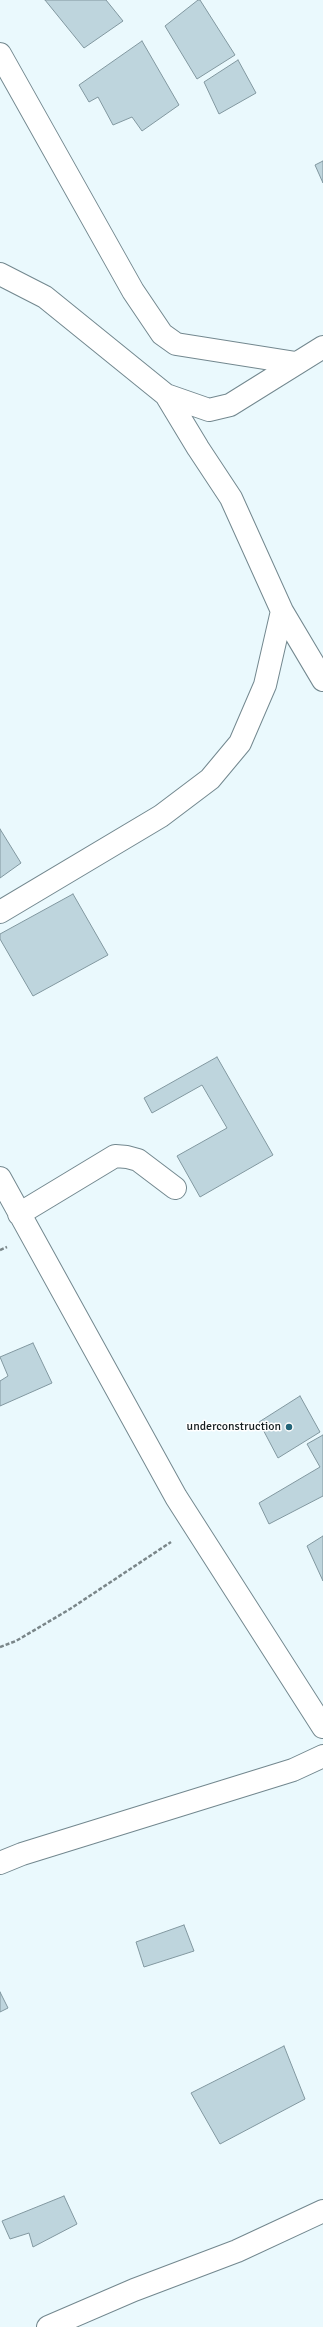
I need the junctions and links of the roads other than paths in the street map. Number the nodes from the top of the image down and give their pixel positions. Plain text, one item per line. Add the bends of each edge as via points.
1 (0, 54) edge
2 (0, 274) edge
3 (323, 347) edge
4 (296, 363) junction
5 (166, 395) junction
6 (282, 611) junction
7 (323, 680) edge
8 (0, 912) edge
9 (0, 1178) edge
10 (175, 1188) dead end
11 (19, 1214) junction
12 (323, 1727) edge
13 (323, 1756) edge
14 (0, 1863) edge
15 (323, 2211) edge
16 (48, 2327) edge

1 - 4 street via 133,291 162,334 176,344
2 - 5 street via 45,297
3 - 4 street
4 - 5 street via 230,405 209,410
5 - 6 street via 232,498
6 - 7 street
6 - 8 street via 265,685 240,743 210,779 160,816
9 - 11 street
10 - 11 street via 138,1160 115,1156
11 - 12 street via 172,1490
13 - 14 street via 293,1770
15 - 16 street via 237,2251 141,2287

